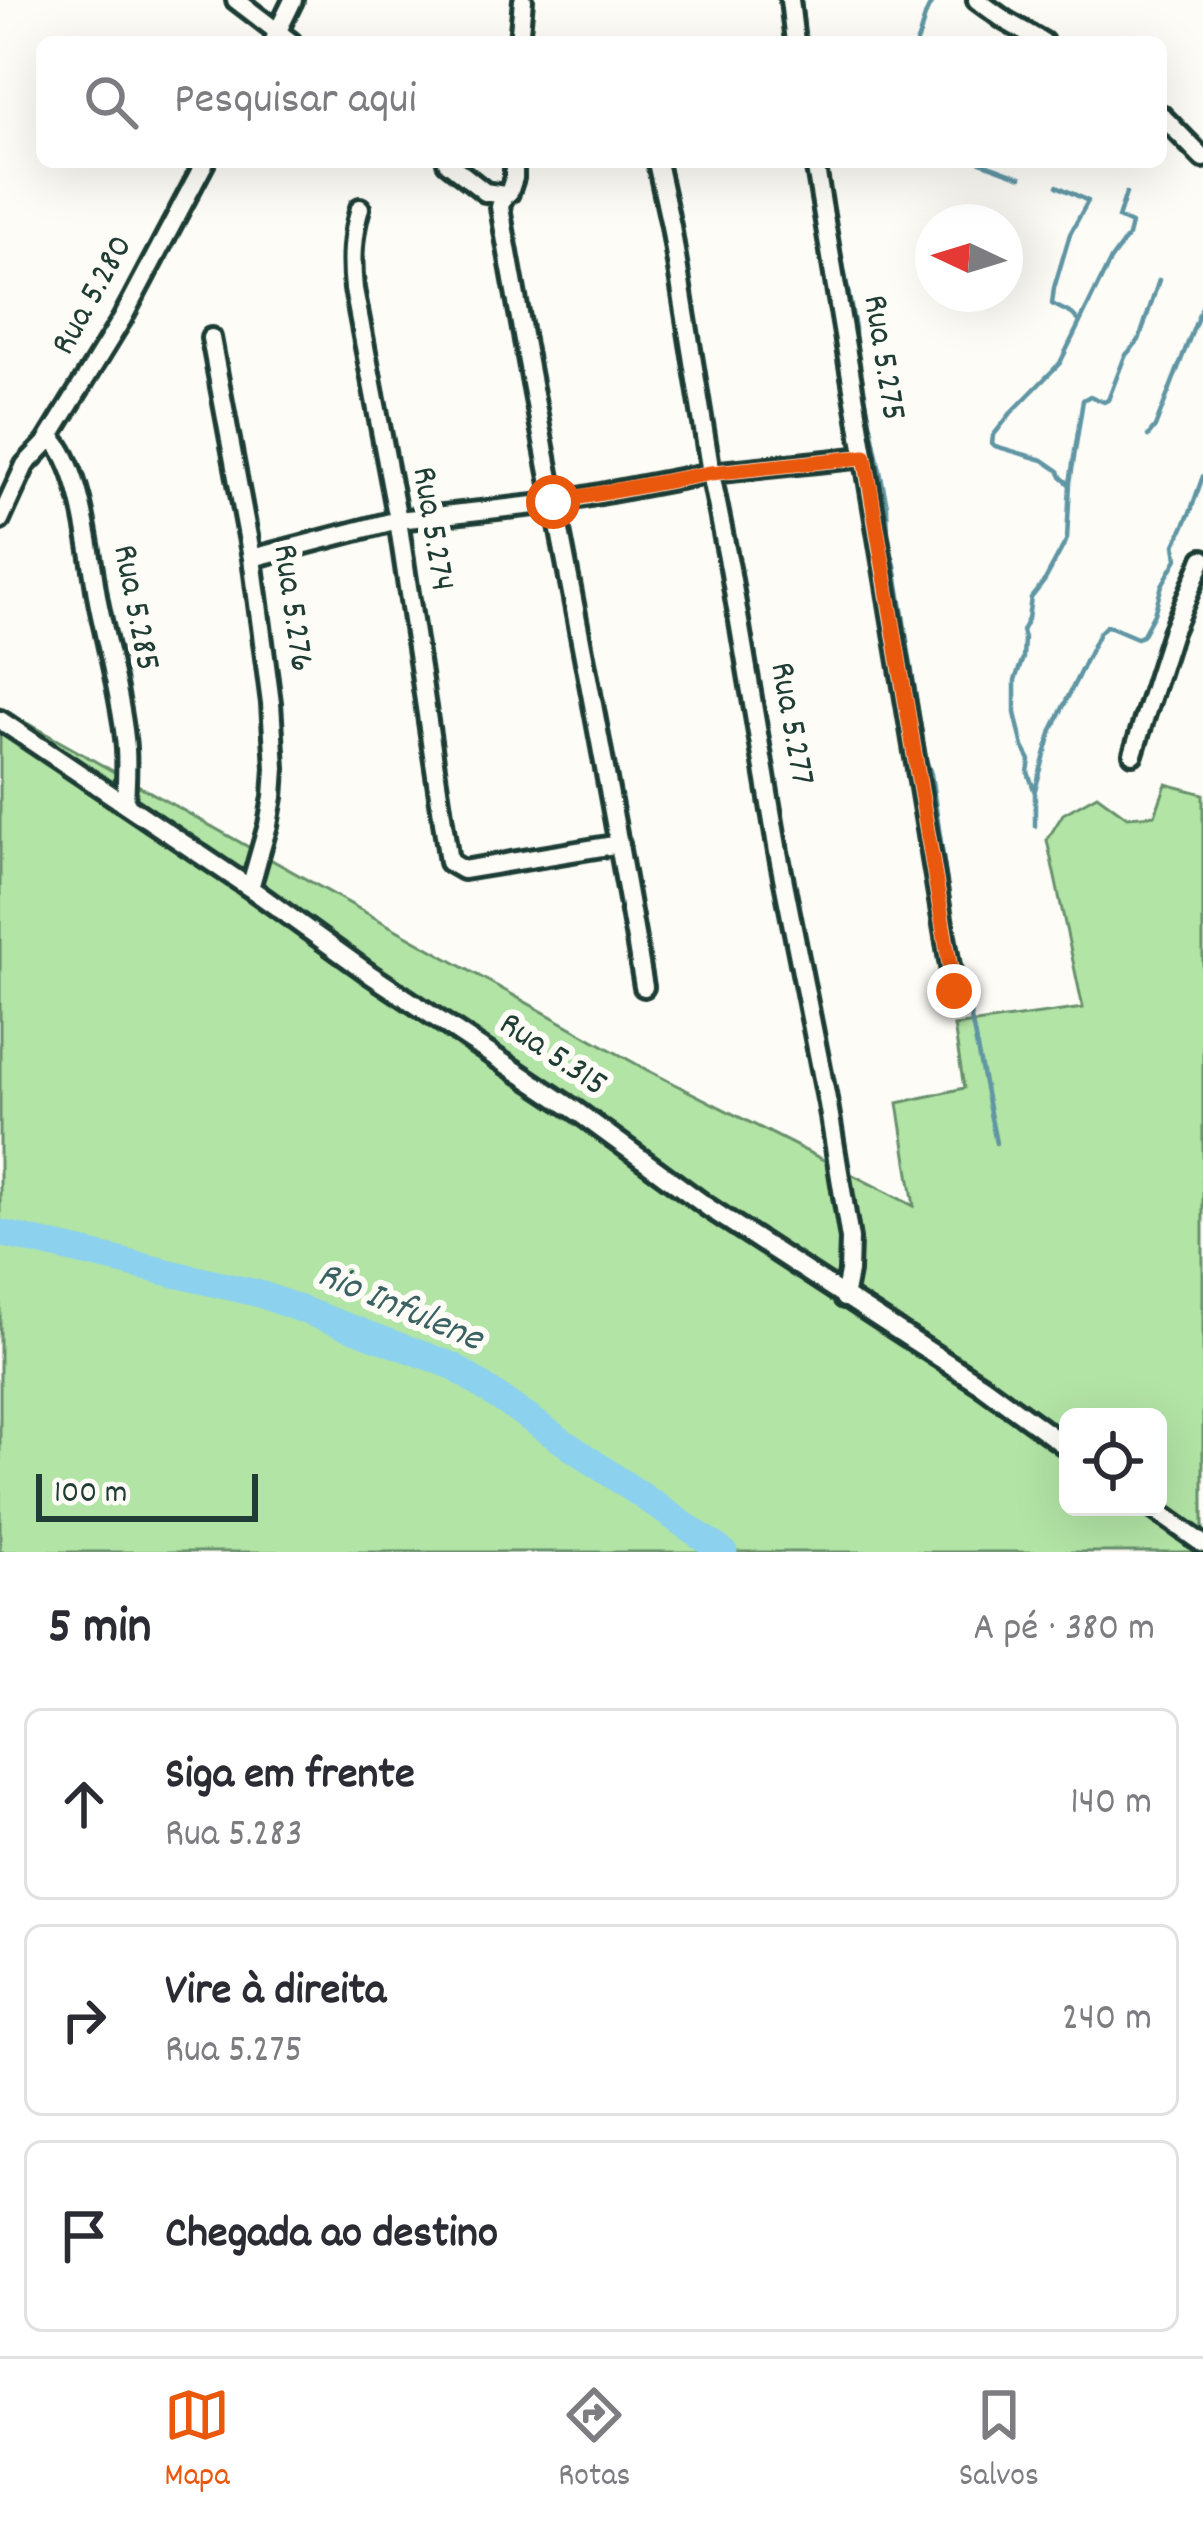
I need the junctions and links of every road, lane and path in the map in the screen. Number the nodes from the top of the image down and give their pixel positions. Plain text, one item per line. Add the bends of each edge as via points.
1 (236, 0) edge
2 (293, 0) edge
3 (523, 0) edge
4 (790, 0) edge
5 (977, 0) edge
6 (277, 36) edge
7 (281, 36) edge
8 (520, 36) edge
9 (794, 36) edge
10 (1033, 36) edge
11 (1167, 122) edge
12 (1203, 158) edge
13 (202, 168) edge
14 (455, 168) edge
15 (514, 168) edge
16 (658, 168) edge
17 (816, 168) edge
18 (504, 195) junction
19 (360, 208) dead end
20 (211, 338) dead end
21 (46, 443) junction
22 (865, 457) junction
23 (711, 473) junction
24 (553, 502) junction
25 (0, 520) edge
26 (398, 520) junction
27 (252, 558) junction
28 (1203, 559) edge
29 (0, 720) edge
30 (1133, 754) dead end
31 (125, 803) junction
32 (620, 844) junction
33 (250, 888) junction
34 (644, 987) dead end
35 (954, 991) dead end
36 (844, 1298) junction
37 (1059, 1442) edge
38 (1164, 1516) edge
39 (1203, 1544) edge

1 - 6 street
2 - 7 street
3 - 8 street
4 - 9 street
5 - 10 street
11 - 12 street
13 - 21 street, Rua 5.280
14 - 18 street via 485,192
15 - 18 street
16 - 23 street, Rua 5.277
17 - 22 street, Rua 5.275
18 - 24 street
19 - 26 street, Rua 5.274 via 354,289
20 - 27 street, Rua 5.276
21 - 25 street, Rua 5.280
21 - 31 street, Rua 5.285 via 63,451 81,509 123,722
22 - 23 street
22 - 35 street, Rua 5.275
23 - 24 street
23 - 36 street, Rua 5.277 via 850,1238
24 - 26 street
24 - 32 street
26 - 27 street
26 - 32 street, Rua 5.274 via 449,862 463,870
27 - 33 street, Rua 5.276 via 275,767
28 - 30 street
29 - 31 street, Rua 5.315
31 - 33 street, Rua 5.315
32 - 34 street
33 - 36 street, Rua 5.315
36 - 37 street, Rua 5.315
38 - 39 street

